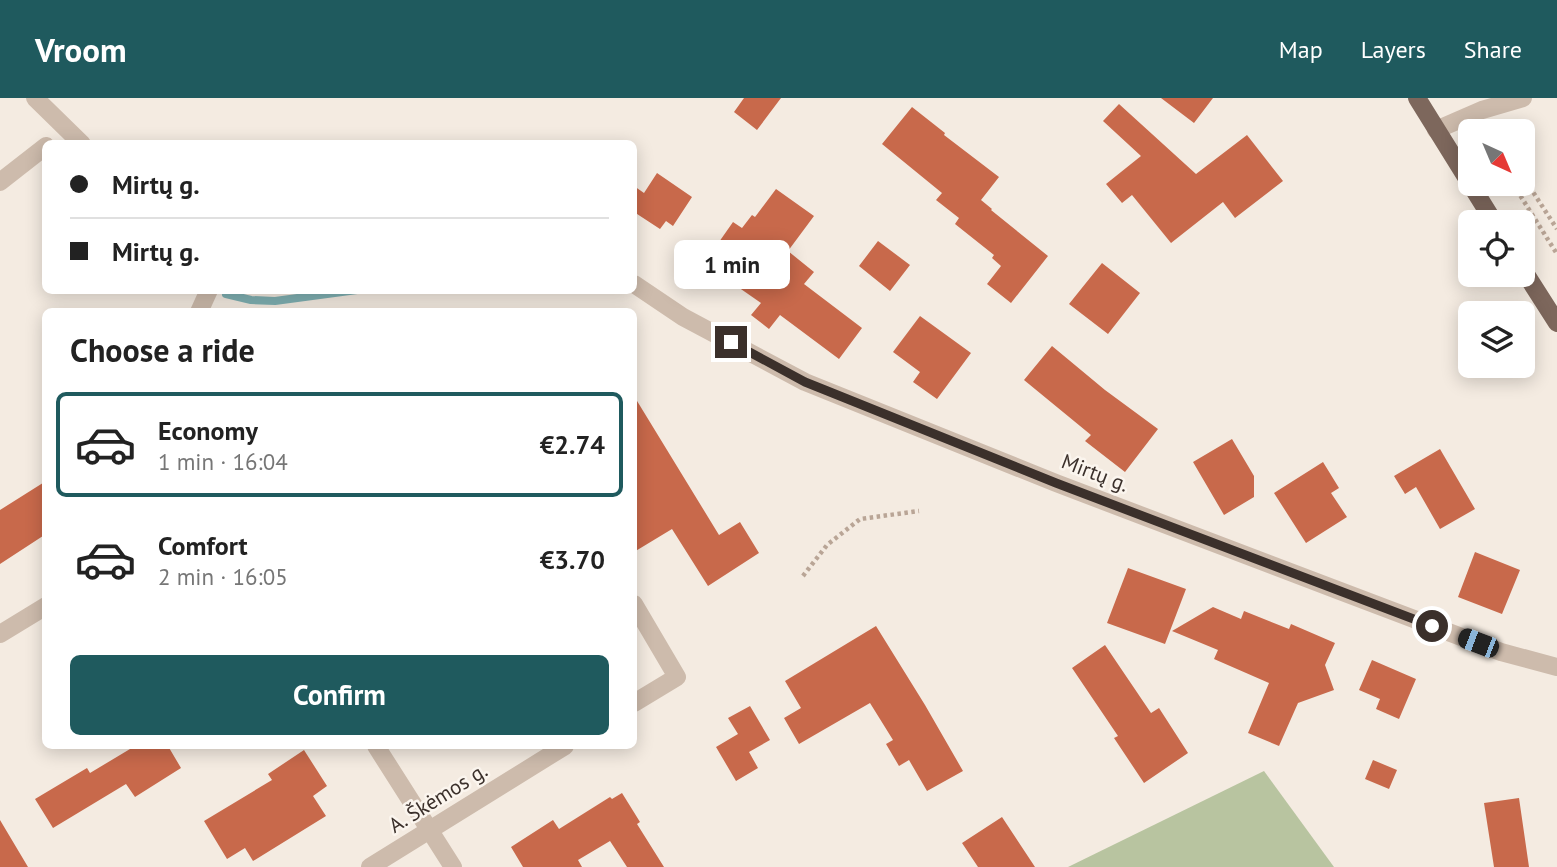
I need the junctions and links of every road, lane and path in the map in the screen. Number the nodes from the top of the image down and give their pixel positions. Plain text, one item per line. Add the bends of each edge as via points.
1 (35, 98) edge
2 (1417, 98) edge
3 (1523, 98) edge
4 (67, 129) junction
5 (1436, 130) junction
6 (53, 140) edge
7 (78, 140) edge
8 (42, 149) edge
9 (0, 182) edge
10 (1535, 195) edge
11 (1521, 196) edge
12 (1486, 210) edge
13 (1557, 229) edge
14 (1557, 254) edge
15 (637, 286) edge
16 (1534, 287) edge
17 (1557, 323) edge
18 (919, 511) dead end
19 (803, 576) dead end
20 (42, 608) edge
21 (637, 609) edge
22 (0, 634) edge
23 (1557, 667) edge
24 (637, 701) edge
25 (378, 749) edge
26 (560, 749) edge
27 (429, 830) junction
28 (370, 867) edge
29 (453, 867) edge

1 - 4 street
2 - 5 main road
3 - 5 street
4 - 6 street
4 - 7 street
5 - 12 main road
8 - 9 street
10 - 13 path
11 - 14 path
15 - 23 street, Mirtų g. via 683,317 805,382 1501,652
16 - 17 main road
18 - 19 path via 860,519 827,545
20 - 22 street
21 - 24 street via 677,677
25 - 27 street
26 - 27 street, A. Škėmos g.
27 - 28 street, A. Škėmos g.
27 - 29 street

